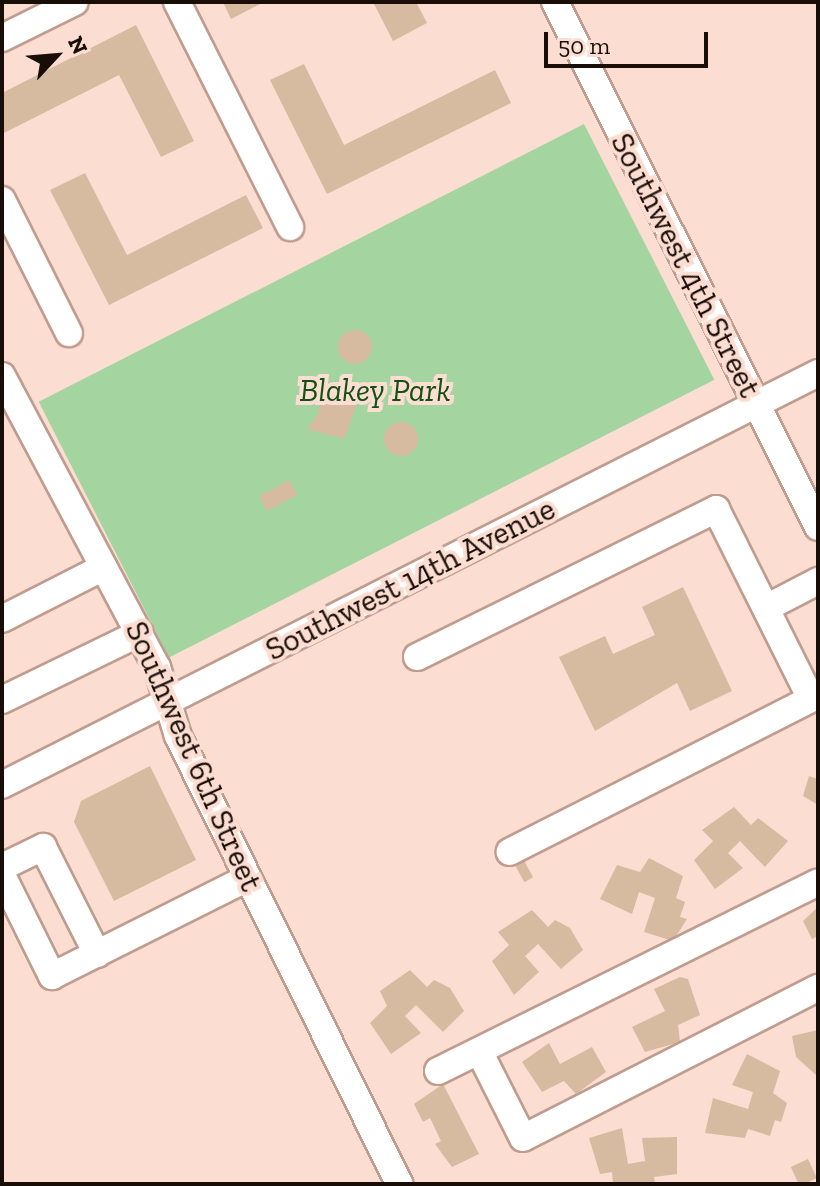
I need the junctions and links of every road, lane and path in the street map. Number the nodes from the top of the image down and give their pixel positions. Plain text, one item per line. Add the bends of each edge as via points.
1 (75, 2) edge
2 (177, 2) edge
3 (555, 2) edge
4 (2, 38) edge
5 (2, 200) edge
6 (290, 227) dead end
7 (69, 333) dead end
8 (818, 373) edge
9 (5, 390) edge
10 (756, 405) junction
11 (818, 527) edge
12 (104, 567) junction
13 (818, 581) edge
14 (766, 608) junction
15 (2, 619) edge
16 (140, 633) junction
17 (417, 657) dead end
18 (2, 700) edge
19 (167, 702) junction
20 (2, 785) edge
21 (510, 852) dead end
22 (2, 867) edge
23 (2, 875) edge
24 (248, 878) junction
25 (818, 882) edge
26 (97, 954) junction
27 (818, 988) edge
28 (479, 1051) junction
29 (438, 1071) dead end
30 (399, 1184) edge

1 - 4 street
2 - 6 street
3 - 10 street, Southwest 4th Street
5 - 7 street
8 - 10 street, Southwest 14th Avenue
9 - 12 street, Southwest 6th Street
10 - 11 street, Southwest 4th Street
10 - 19 street, Southwest 14th Avenue
12 - 15 street
12 - 16 street, Southwest 6th Street
13 - 14 street
14 - 17 street via 716,509
14 - 21 street via 811,699
16 - 18 street
16 - 19 street, Southwest 6th Street
19 - 20 street, Southwest 14th Avenue
19 - 24 street, Southwest 6th Street
22 - 26 street via 43,847
23 - 26 street via 52,976
24 - 26 street
24 - 30 street, Southwest 6th Street
25 - 28 street
27 - 28 street via 523,1138
28 - 29 street

